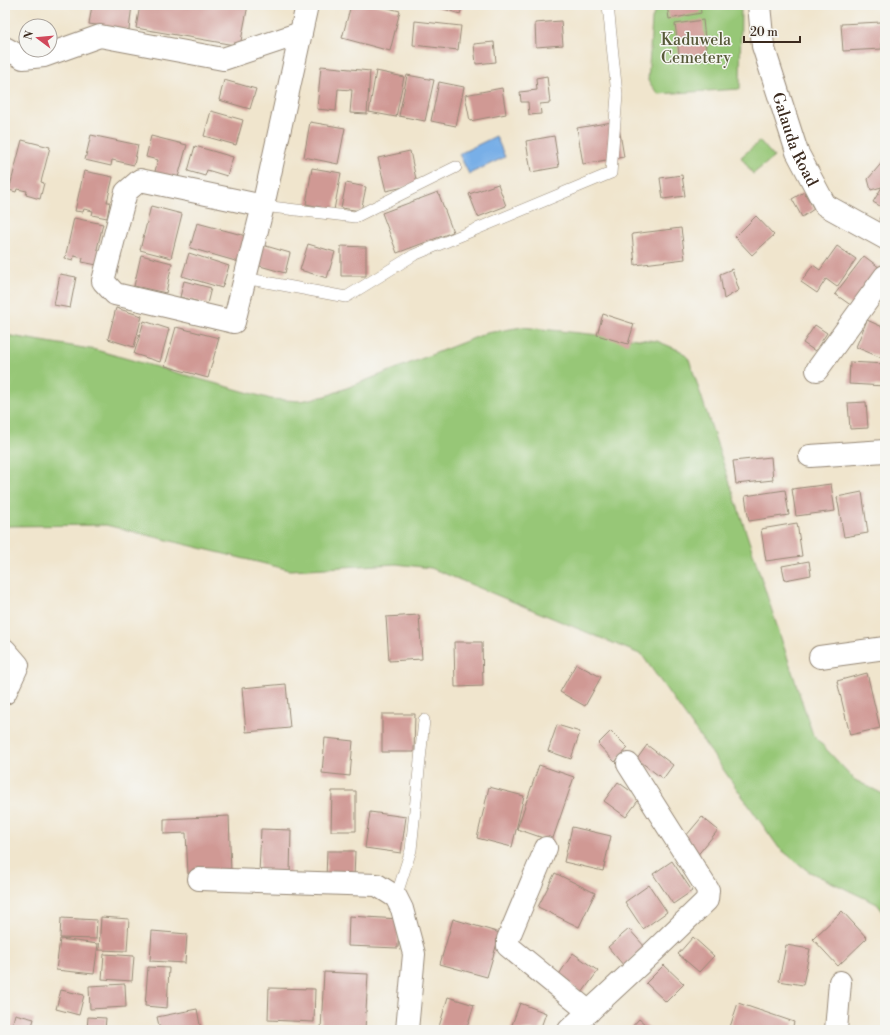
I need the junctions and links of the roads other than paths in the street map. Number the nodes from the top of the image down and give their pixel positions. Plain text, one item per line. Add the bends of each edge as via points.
1 (307, 5) edge
2 (608, 5) edge
3 (759, 5) edge
4 (301, 33) junction
5 (5, 48) edge
6 (456, 168) dead end
7 (263, 206) junction
8 (885, 238) edge
9 (885, 276) edge
10 (244, 278) junction
11 (818, 370) dead end
12 (885, 452) edge
13 (810, 456) dead end
14 (885, 648) edge
15 (5, 650) edge
16 (820, 658) dead end
17 (5, 694) edge
18 (424, 720) dead end
19 (628, 764) dead end
20 (546, 848) dead end
21 (199, 878) dead end
22 (396, 897) junction
23 (840, 982) dead end
24 (589, 1012) junction
25 (407, 1030) edge
26 (569, 1030) edge
27 (836, 1030) edge

1 - 4 street
2 - 10 lane via 617,96 611,173 414,255 346,297
3 - 8 street, Galauda Road via 763,46 797,152 826,205
4 - 5 street via 223,59 100,36 44,56 23,58
4 - 7 street
6 - 7 lane via 355,217
7 - 10 street
7 - 10 street via 140,180 126,192 103,281 115,294 234,322
9 - 11 street
12 - 13 street
14 - 16 street
15 - 17 street via 18,665
18 - 22 lane via 411,850
19 - 24 street via 708,890 708,895 684,922
20 - 24 street via 508,939 508,946
21 - 22 street via 377,885
22 - 25 street via 402,909 414,954
23 - 27 street
24 - 26 street

